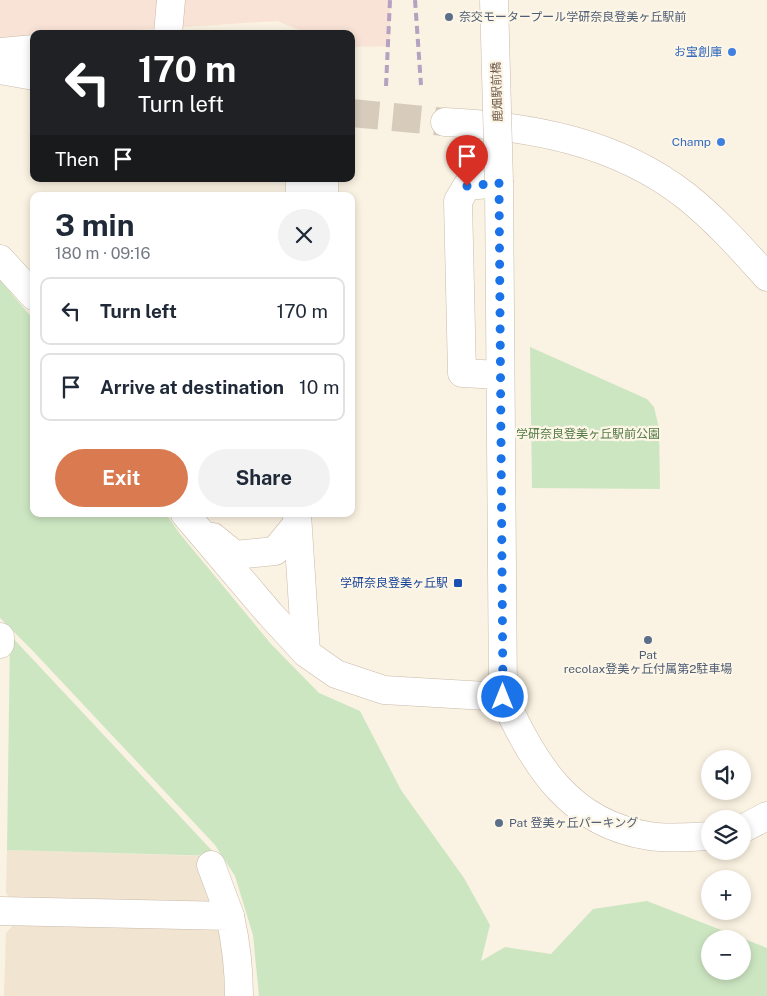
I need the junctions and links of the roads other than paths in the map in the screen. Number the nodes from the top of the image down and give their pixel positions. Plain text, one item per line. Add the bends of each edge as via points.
1 (494, 0) edge
2 (30, 49) edge
3 (0, 52) edge
4 (0, 70) edge
5 (30, 75) edge
6 (445, 122) tunnel mouth
7 (499, 183) junction
8 (0, 258) edge
9 (767, 277) edge
10 (30, 292) edge
11 (500, 375) junction
12 (188, 517) edge
13 (189, 517) edge
14 (297, 519) edge
15 (0, 637) edge
16 (0, 644) edge
17 (306, 653) junction
18 (503, 697) junction
19 (767, 816) edge
20 (751, 824) edge
21 (701, 837) edge
22 (211, 865) dead end
23 (0, 911) edge
24 (230, 916) junction
25 (238, 996) edge

1 - 7 street, 鹿畑駅前橋, bridge
2 - 3 street
4 - 5 street
6 - 9 street via 538,131 588,144 618,156 650,172 685,196 714,221
7 - 11 street, 鹿畑駅前橋
7 - 11 street via 467,186 458,202 462,373
8 - 10 street
11 - 18 street, 鹿畑駅前橋
12 - 17 street
13 - 14 street via 235,555 275,551
14 - 17 street
15 - 16 street
17 - 18 street via 336,674 384,690
18 - 21 street via 536,761 561,792 590,815 616,827 649,836
19 - 20 street
22 - 24 street
23 - 24 street
24 - 25 street via 239,972

